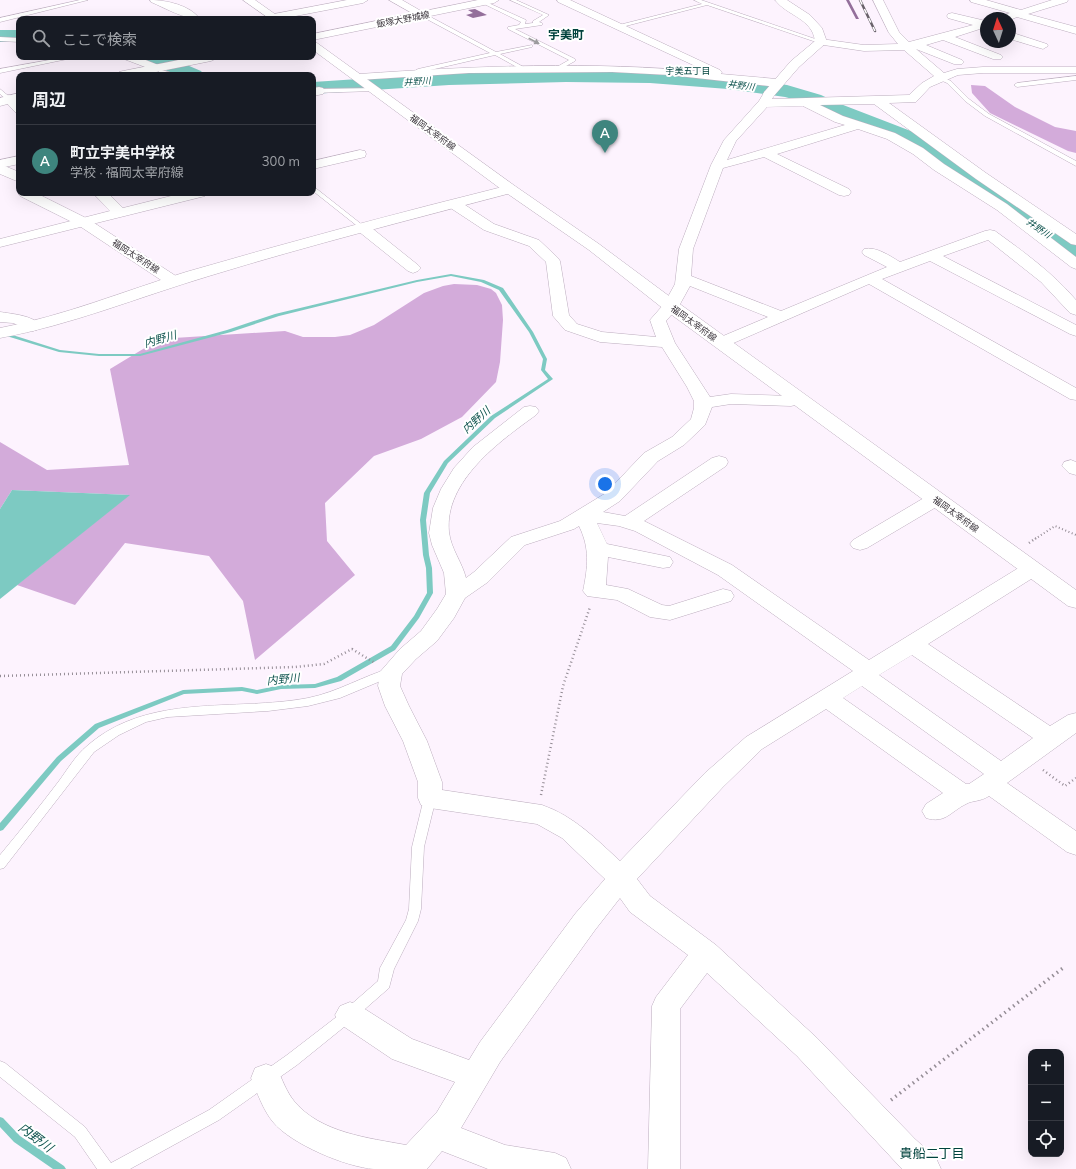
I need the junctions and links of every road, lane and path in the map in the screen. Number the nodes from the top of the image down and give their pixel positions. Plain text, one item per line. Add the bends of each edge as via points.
1 (86, 0) edge
2 (155, 0) edge
3 (252, 0) edge
4 (363, 0) edge
5 (394, 0) edge
6 (494, 0) edge
7 (512, 0) edge
8 (562, 0) edge
9 (696, 0) edge
10 (780, 0) edge
11 (878, 0) edge
12 (975, 0) edge
13 (1007, 0) edge
14 (1063, 0) edge
15 (482, 2) junction
16 (707, 4) junction
17 (995, 5) junction
18 (1020, 14) junction
19 (423, 15) junction
20 (1016, 15) edge
21 (16, 16) edge
22 (17, 16) edge
23 (190, 16) edge
24 (269, 16) edge
25 (281, 16) edge
26 (952, 16) dead end
27 (0, 20) edge
28 (980, 24) edge
29 (521, 26) junction
30 (618, 26) junction
31 (980, 26) edge
32 (1076, 30) edge
33 (316, 36) edge
34 (942, 36) junction
35 (1016, 37) edge
36 (0, 39) edge
37 (16, 40) edge
38 (821, 42) junction
39 (910, 45) junction
40 (530, 46) dead end
41 (1043, 46) dead end
42 (316, 47) edge
43 (496, 54) junction
44 (997, 57) dead end
45 (58, 60) edge
46 (136, 60) edge
47 (196, 60) edge
48 (958, 62) dead end
49 (557, 69) junction
50 (161, 70) edge
51 (526, 70) junction
52 (1076, 70) edge
53 (0, 71) edge
54 (146, 72) edge
55 (415, 73) junction
56 (729, 78) junction
57 (941, 78) junction
58 (1076, 78) edge
59 (365, 82) junction
60 (777, 83) junction
61 (1017, 85) dead end
62 (316, 92) edge
63 (7, 97) edge
64 (766, 99) junction
65 (878, 101) junction
66 (804, 102) junction
67 (830, 102) junction
68 (16, 106) edge
69 (856, 126) dead end
70 (925, 135) junction
71 (765, 153) junction
72 (360, 154) dead end
73 (16, 161) edge
74 (0, 164) edge
75 (316, 164) edge
76 (1076, 164) edge
77 (718, 165) junction
78 (0, 168) edge
79 (16, 176) edge
80 (0, 181) edge
81 (16, 189) edge
82 (510, 189) junction
83 (316, 190) edge
84 (844, 192) dead end
85 (32, 196) edge
86 (50, 196) edge
87 (105, 196) edge
88 (188, 196) edge
89 (454, 204) junction
90 (120, 213) junction
91 (88, 221) junction
92 (363, 228) junction
93 (1076, 241) edge
94 (0, 242) edge
95 (870, 252) dead end
96 (931, 256) junction
97 (1076, 264) edge
98 (899, 267) junction
99 (413, 268) dead end
100 (684, 278) junction
101 (870, 278) junction
102 (173, 281) junction
103 (671, 306) junction
104 (1076, 310) edge
105 (0, 317) edge
106 (782, 317) junction
107 (26, 328) junction
108 (1076, 331) edge
109 (0, 333) edge
110 (667, 343) junction
111 (722, 343) junction
112 (1076, 395) edge
113 (798, 399) junction
114 (703, 403) junction
115 (530, 411) dead end
116 (719, 462) dead end
117 (936, 499) junction
118 (583, 516) junction
119 (628, 523) junction
120 (1076, 535) edge
121 (860, 544) dead end
122 (596, 548) junction
123 (1012, 554) junction
124 (663, 562) dead end
125 (1032, 569) junction
126 (594, 591) junction
127 (457, 594) junction
128 (723, 596) dead end
129 (1076, 601) edge
130 (912, 644) junction
131 (391, 672) junction
132 (866, 673) junction
133 (0, 676) edge
134 (826, 698) junction
135 (1076, 720) edge
136 (1050, 738) junction
137 (1024, 757) junction
138 (995, 778) junction
139 (1076, 778) edge
140 (962, 794) junction
141 (430, 798) junction
142 (540, 803) dead end
143 (935, 811) dead end
144 (1076, 845) edge
145 (0, 864) edge
146 (621, 878) junction
147 (706, 953) junction
148 (1063, 968) dead end
149 (350, 1014) junction
150 (0, 1068) edge
151 (476, 1076) junction
152 (266, 1078) junction
153 (872, 1115) junction
154 (436, 1134) junction
155 (491, 1162) edge
156 (407, 1166) edge
157 (106, 1169) edge
158 (115, 1169) edge
159 (555, 1169) edge
160 (664, 1169) edge
161 (925, 1169) edge

1 - 22 lane
2 - 23 street
3 - 24 main road
4 - 25 street
5 - 19 street
6 - 15 main road, 飯塚大野城線
7 - 29 lane via 547,16 535,22 540,24
8 - 30 street
9 - 16 lane
10 - 38 main road via 816,26 821,35
11 - 39 street via 894,33
12 - 17 street
13 - 17 street
14 - 18 street
15 - 19 main road, 飯塚大野城線
15 - 29 lane via 524,21
16 - 30 lane
16 - 38 lane
17 - 18 street
18 - 20 street
18 - 32 street
19 - 33 main road, 飯塚大野城線
19 - 43 lane
21 - 27 lane
26 - 28 street
29 -> 49 lane via 510,28 573,60
30 - 56 street
31 - 34 street
34 - 39 street
34 - 44 street
35 - 41 street
36 - 37 lane
38 - 39 street via 858,48
38 - 60 main road
39 - 48 street
39 - 57 street
40 - 43 lane
42 - 59 main road, 福岡太宰府線
43 - 51 lane
43 - 55 lane
45 - 53 lane
46 - 50 street
47 - 50 main road
49 - 51 street
49 - 56 street via 612,69
50 - 54 main road
51 - 55 street
52 - 57 street via 983,70 958,72
55 - 59 street
56 - 60 street
57 - 65 street via 926,85 912,98
57 - 76 lane via 987,115
58 - 61 lane
59 - 62 lane
59 - 82 main road, 福岡太宰府線
60 - 64 main road
63 - 68 street
64 - 66 street
64 - 77 street via 730,140
65 - 67 street
65 - 70 street
66 - 67 street
66 - 97 street via 839,119 891,136 918,151 1002,207
67 - 70 street via 855,115 904,133
69 - 71 street
70 - 93 street
71 - 77 street
71 - 84 street
72 - 75 street
73 - 74 street
77 - 100 street via 686,249
78 - 79 main road
80 - 81 main road
82 - 89 main road
82 - 103 main road, 福岡太宰府線 via 594,247
83 - 92 lane
85 - 91 main road, 福岡太宰府線
86 - 91 main road, 福岡太宰府線
87 - 90 street
88 - 90 street
89 - 92 main road
89 - 110 street via 489,227 534,243 553,261 561,316 571,326 600,337
90 - 91 street
91 - 94 street
91 - 102 main road, 福岡太宰府線
92 - 99 street
92 - 102 main road
95 - 98 street
96 - 98 street
96 - 104 street via 990,234 1018,254 1060,291
96 - 108 street
98 - 101 street
100 - 103 street
100 - 106 street
101 - 106 street
101 - 112 street
102 - 107 main road
103 - 110 street via 658,320
103 - 111 main road, 福岡太宰府線
105 - 107 street via 16,319
106 - 111 street
107 - 109 main road
110 - 114 street via 696,387
111 - 113 main road, 福岡太宰府線
113 - 114 street via 731,399
113 - 117 main road, 福岡太宰府線
114 - 118 street via 699,421 678,441 651,457 613,497
115 - 127 street via 473,457 442,509 439,528 444,550 454,573
116 - 119 street
117 - 121 street
117 - 123 main road, 福岡太宰府線
118 - 119 street
118 - 122 street via 593,530
118 - 127 street via 567,525 518,541 481,577
119 - 132 street via 642,527 725,570
120 - 123 path via 1055,526
122 - 124 street
122 - 126 street via 600,561
123 - 125 main road, 福岡太宰府線
125 - 129 main road, 福岡太宰府線
125 - 130 street
126 - 128 street via 621,594 658,612 670,613
126 - 142 path via 560,697
127 - 131 street via 430,636
130 - 132 street
130 - 136 street
131 - 133 path via 352,649 324,664 295,668
131 - 141 street via 390,686 430,782
131 - 145 lane via 336,695 308,702 168,713 143,719 115,732 90,749
132 - 134 street
132 - 138 street
134 - 140 street
134 - 146 street via 754,743 714,780
135 - 136 street
136 - 137 street
137 - 138 street
137 - 139 path via 1065,786
138 - 140 street via 974,793
138 - 144 street
140 - 143 street
141 - 146 street via 542,815 571,831
141 - 149 lane via 418,847 416,909 412,921 387,968 384,984
146 - 147 street via 640,904
146 - 151 street via 585,922 490,1052
147 - 153 street via 807,1047
147 - 160 street via 666,1006
148 - 153 path
149 - 151 street via 402,1049
149 - 152 lane
150 - 157 lane via 80,1132
151 - 154 street via 448,1122
152 - 156 street via 284,1113 310,1133
152 - 158 lane via 214,1115
153 - 161 street
154 - 155 street
154 - 156 street
155 - 159 street via 505,1160

